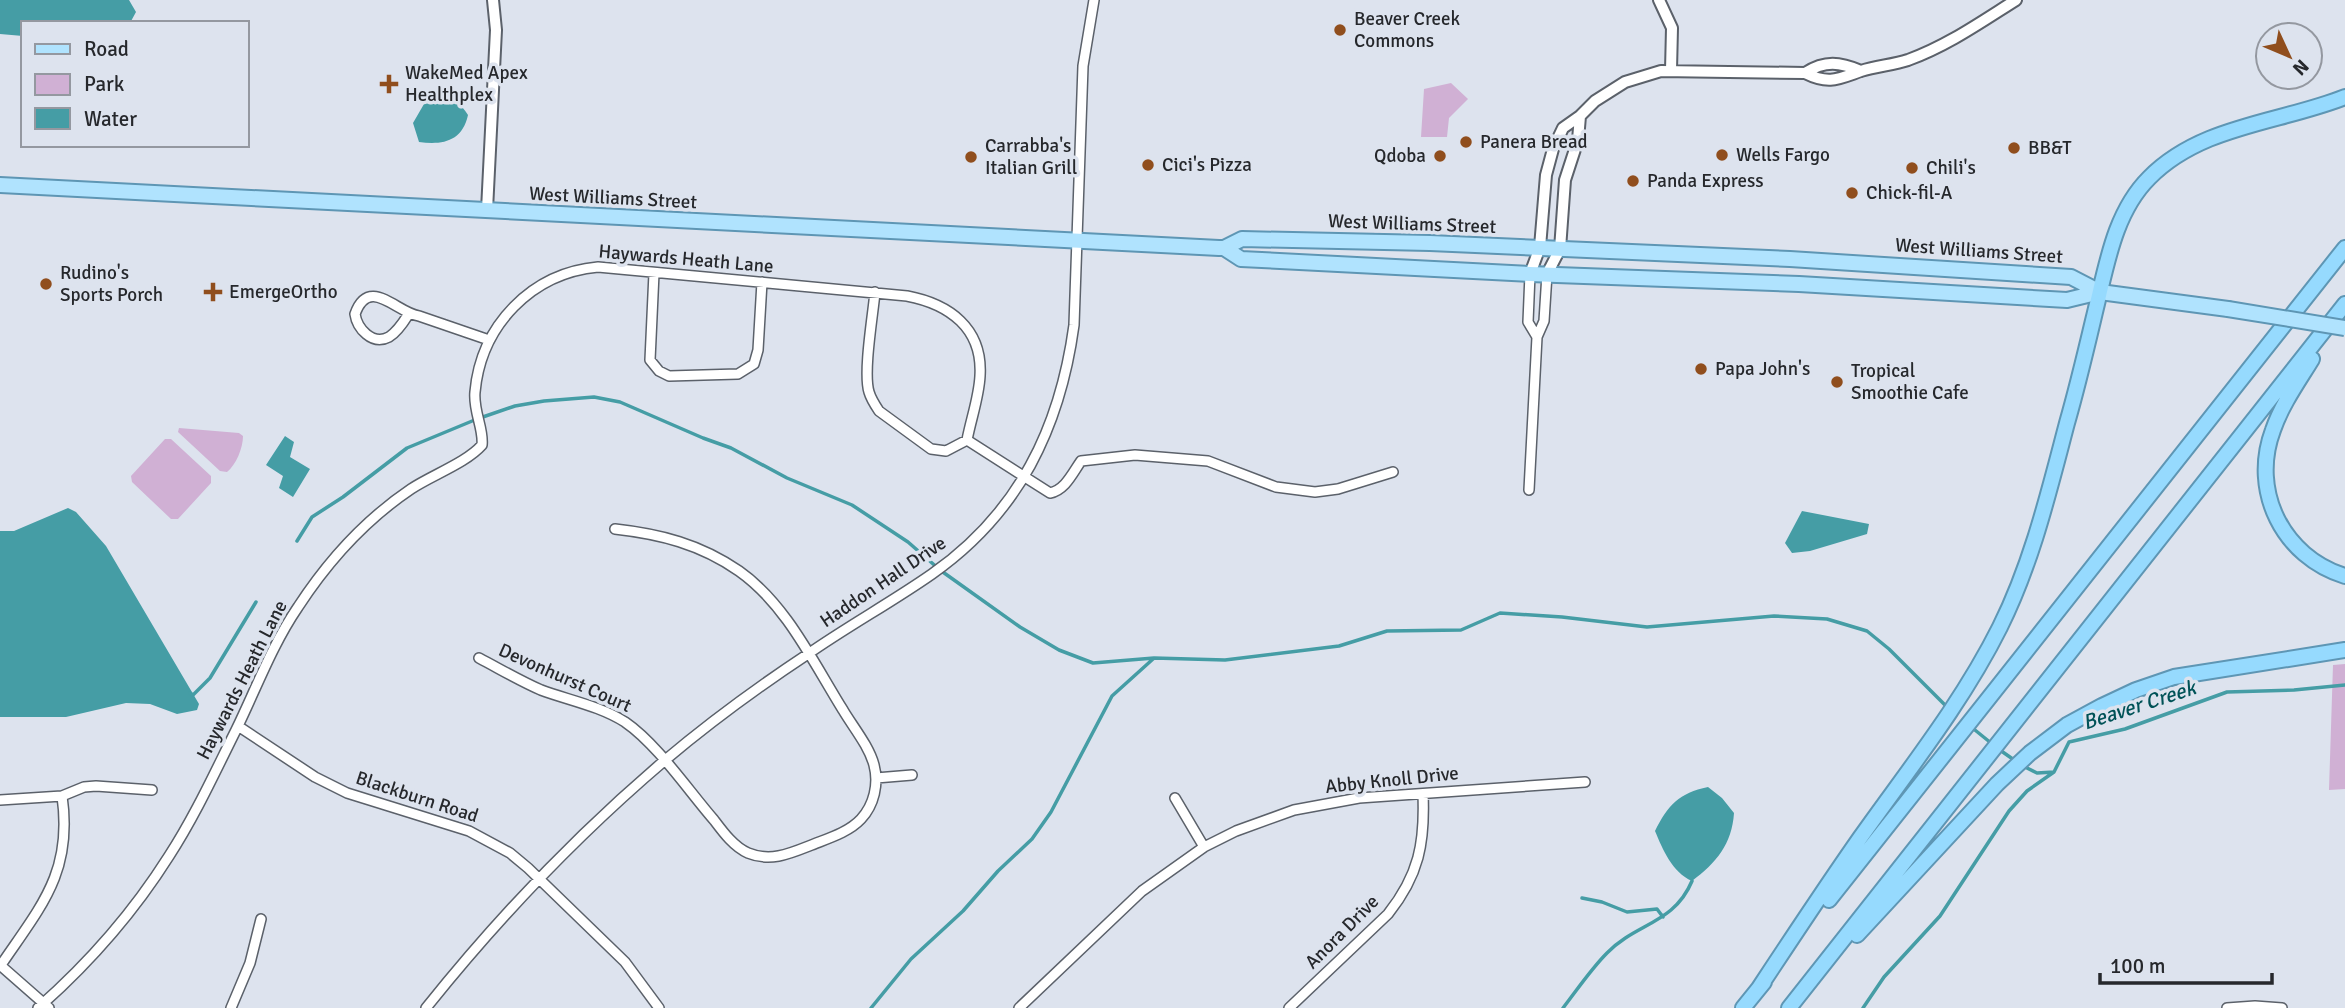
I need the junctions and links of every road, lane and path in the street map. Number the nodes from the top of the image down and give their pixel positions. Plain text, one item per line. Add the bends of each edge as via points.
1 (493, 0) edge
2 (1094, 0) edge
3 (1659, 0) edge
4 (2016, 0) edge
5 (1671, 70) junction
6 (2345, 97) edge
7 (1580, 116) junction
8 (0, 185) edge
9 (487, 210) junction
10 (1077, 241) junction
11 (1540, 247) junction
12 (1224, 248) junction
13 (2345, 248) edge
14 (1560, 249) junction
15 (654, 272) junction
16 (1530, 274) junction
17 (1547, 274) junction
18 (762, 282) junction
19 (874, 292) junction
20 (2100, 292) junction
21 (2344, 306) edge
22 (408, 315) junction
23 (2345, 328) edge
24 (1537, 337) junction
25 (489, 340) junction
26 (967, 440) junction
27 (1393, 472) dead end
28 (1023, 475) junction
29 (1529, 490) dead end
30 (615, 528) dead end
31 (2345, 576) edge
32 (2345, 650) edge
33 (808, 653) junction
34 (480, 659) dead end
35 (238, 726) junction
36 (665, 761) junction
37 (912, 775) dead end
38 (876, 778) junction
39 (1585, 782) dead end
40 (152, 790) dead end
41 (1423, 794) junction
42 (62, 796) junction
43 (1175, 798) dead end
44 (0, 800) edge
45 (1204, 846) junction
46 (539, 878) junction
47 (261, 919) dead end
48 (0, 965) edge
49 (1759, 988) junction
50 (43, 1006) edge
51 (232, 1008) edge
52 (426, 1008) edge
53 (659, 1008) edge
54 (1019, 1008) edge
55 (1289, 1008) edge
56 (1743, 1008) edge
57 (1789, 1008) edge
58 (2227, 1008) edge
59 (2282, 1008) edge

1 - 9 street via 496,30
2 - 10 street, Haddon Hall Drive via 1083,66
3 - 5 street via 1672,28
4 - 5 street via 1925,53 1845,79 1818,79 1805,73
5 - 7 street via 1625,82
6 - 20 highway via 2218,136 2169,161 2133,200 2108,255
7 - 11 street via 1563,128 1549,162
7 - 14 street via 1578,140 1565,180
8 - 9 main road, West Williams Street
9 - 10 main road, West Williams Street
10 - 12 main road, West Williams Street
10 - 28 street, Haddon Hall Drive via 1074,325 1061,392 1043,441
11 - 12 main road, West Williams Street via 1242,239
11 - 14 main road, West Williams Street
11 - 16 street
12 - 16 main road, West Williams Street via 1241,259
13 - 49 highway
14 - 17 street
14 - 20 main road, West Williams Street via 2071,277
15 - 18 street, Haywards Heath Lane
15 - 18 street via 650,360 668,376 738,374 754,364
15 - 25 street, Haywards Heath Lane via 598,267 570,271 541,284 516,303
16 - 17 main road, West Williams Street
16 - 24 street via 1528,322
17 - 20 main road, West Williams Street via 2067,300
17 - 24 street via 1544,321
18 - 19 street, Haywards Heath Lane
19 - 26 street, Haywards Heath Lane via 937,303 957,317 971,335 979,356 980,380
19 - 26 street via 867,374 873,403 931,449 946,452
20 - 23 main road, bridge
20 - 49 highway via 2047,495 2001,625 1940,727
21 - 31 highway via 2282,408 2266,459 2266,482 2275,516 2288,538 2320,565
21 - 57 highway
22 - 22 street via 374,296 362,301 355,313 361,329 379,339 390,336
22 - 25 street
24 - 29 street
25 - 35 street, Haywards Heath Lane via 475,394 482,445 392,502 336,555 290,618
26 - 28 street
27 - 28 street via 1315,492 1276,487 1208,461 1147,456 1081,461 1058,492 1050,493
28 - 33 street, Haddon Hall Drive via 996,515 947,563
30 - 33 street via 695,546 726,563 765,594
32 - 57 highway via 2174,677 2136,690 2067,726 1997,784
33 - 36 street, Haddon Hall Drive
33 - 38 street via 871,757
34 - 36 street, Devonhurst Court via 527,684 614,715
35 - 46 street, Blackburn Road via 347,793 482,836
35 - 50 street, Haywards Heath Lane via 170,856 141,897
36 - 38 street, Devonhurst Court via 729,838 746,852 764,856 787,855 848,830 868,810
36 - 46 street, Haddon Hall Drive
37 - 38 street
39 - 41 street, Abby Knoll Drive
40 - 42 street via 96,786
41 - 45 street, Abby Knoll Drive via 1359,798 1294,810
41 - 55 street, Anora Drive via 1420,854 1399,900
42 - 44 street
42 - 48 street via 65,834 55,879
43 - 45 street
45 - 54 street, Abby Knoll Drive via 1142,891
46 - 52 street, Haddon Hall Drive
46 - 53 street, Blackburn Road via 625,962
47 - 51 street
48 - 50 street
49 - 56 highway
58 - 59 street

